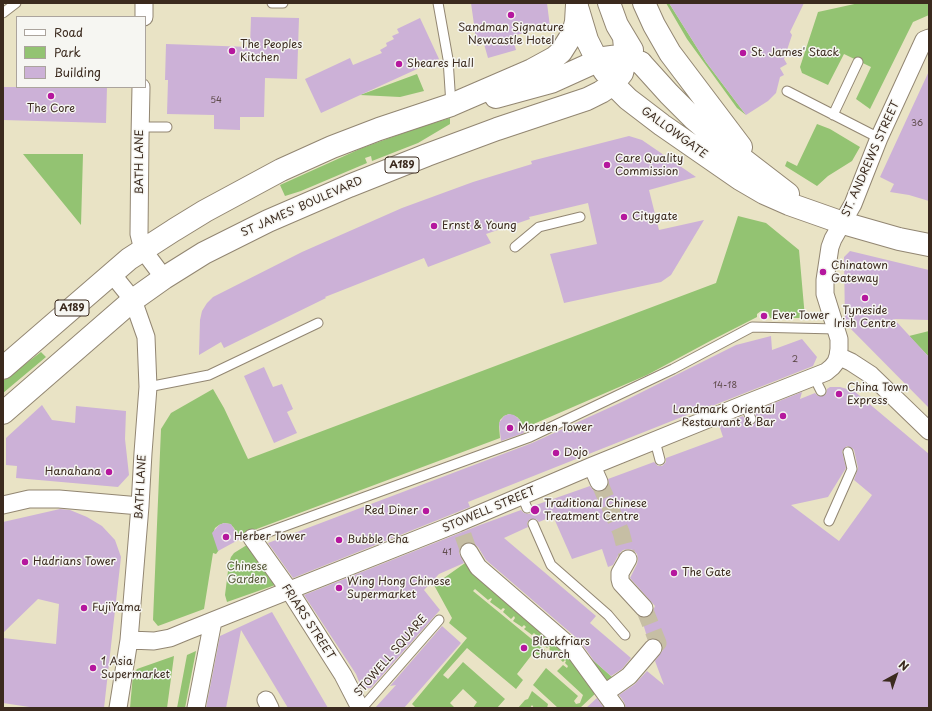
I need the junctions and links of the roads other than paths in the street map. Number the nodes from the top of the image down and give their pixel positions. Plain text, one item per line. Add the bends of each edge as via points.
1 (16, 3) edge
2 (144, 3) edge
3 (272, 3) edge
4 (438, 3) edge
5 (608, 3) edge
6 (644, 3) edge
7 (283, 4) edge
8 (577, 4) edge
9 (3, 13) edge
10 (144, 16) edge
11 (929, 38) edge
12 (630, 53) junction
13 (597, 60) junction
14 (858, 62) dead end
15 (613, 84) junction
16 (141, 88) edge
17 (787, 91) dead end
18 (451, 105) junction
19 (833, 115) junction
20 (140, 127) junction
21 (167, 127) dead end
22 (879, 138) junction
23 (772, 182) junction
24 (820, 214) junction
25 (580, 217) dead end
26 (843, 223) junction
27 (929, 245) edge
28 (515, 247) dead end
29 (143, 250) junction
30 (112, 274) junction
31 (164, 278) junction
32 (133, 300) junction
33 (318, 323) dead end
34 (836, 330) junction
35 (838, 356) junction
36 (3, 368) edge
37 (148, 387) junction
38 (3, 414) edge
39 (929, 431) edge
40 (655, 441) junction
41 (848, 452) dead end
42 (660, 460) dead end
43 (592, 466) junction
44 (599, 482) tunnel mouth
45 (3, 505) edge
46 (140, 506) junction
47 (829, 521) dead end
48 (533, 524) dead end
49 (252, 538) joint
50 (469, 552) tunnel mouth
51 (628, 559) tunnel mouth
52 (289, 590) junction
53 (644, 608) tunnel mouth
54 (439, 620) dead end
55 (213, 621) junction
56 (625, 635) dead end
57 (129, 640) junction
58 (653, 648) tunnel mouth
59 (605, 693) junction
60 (118, 708) edge
61 (196, 708) edge
62 (361, 708) edge
63 (616, 708) edge

1 - 9 lane
2 - 10 street
3 - 7 lane
4 - 18 lane via 448,59
5 - 12 main road, GALLOWGATE
6 - 23 main road via 670,53 736,141
8 - 13 main road, GALLOWGATE / A189 via 587,40
8 - 18 main road, A189 via 573,33 554,58
11 - 22 street, ST. ANDREWS STREET via 924,40
12 - 13 main road, A189
12 - 15 main road, ST JAMES' BOULEVARD / A189 via 622,73
12 - 23 main road, GALLOWGATE via 694,119
13 - 15 main road, GALLOWGATE / A189
13 - 18 main road, A189 via 551,82 476,102
14 - 19 lane
15 - 24 main road, GALLOWGATE via 662,125 740,179 789,204
15 - 31 main road, ST JAMES' BOULEVARD / A189 via 586,99 426,155 276,217 204,253
16 - 20 street, BATH LANE
17 - 19 lane
18 - 29 main road, A189 via 379,129 281,170 205,211
19 - 22 lane
20 - 21 lane
20 - 29 street, BATH LANE via 139,234
22 - 26 street, ST. ANDREWS STREET via 854,204
23 - 24 main road, GALLOWGATE
24 - 26 main road, GALLOWGATE
25 - 28 lane via 539,227
26 - 27 main road, GALLOWGATE
26 - 34 street, ST. ANDREWS STREET via 830,247 825,280 825,294
29 - 30 main road, A189
29 - 31 street, BATH LANE
30 - 32 street, BATH LANE
30 - 36 main road, A189
31 - 32 main road, ST JAMES' BOULEVARD / A189
32 - 37 street, BATH LANE via 146,337
32 - 38 main road, ST JAMES' BOULEVARD / A189
33 - 37 lane via 209,375
34 - 35 street, ST. ANDREWS STREET via 839,339
34 - 49 lane via 752,327 673,369 530,437
35 - 39 street via 871,375
35 - 40 street, STOWELL STREET via 817,384 748,411
37 - 46 street, BATH LANE
40 - 42 lane
40 - 43 street, STOWELL STREET
41 - 47 lane via 852,469
43 - 44 street
43 - 52 street, STOWELL STREET via 524,502 460,529
45 - 46 street via 29,498
46 - 57 street, BATH LANE
48 - 56 lane via 551,565 608,615
49 - 52 street, FRIARS STREET
50 - 59 street via 478,567 573,649
51 - 53 street via 620,573 621,582
52 - 55 street, STOWELL STREET
52 - 62 street, FRIARS STREET
54 - 62 lane, STOWELL SQUARE
55 - 57 street, STOWELL STREET via 165,639
55 - 61 street
57 - 60 street, BATH LANE
58 - 59 street via 629,676
59 - 63 street

